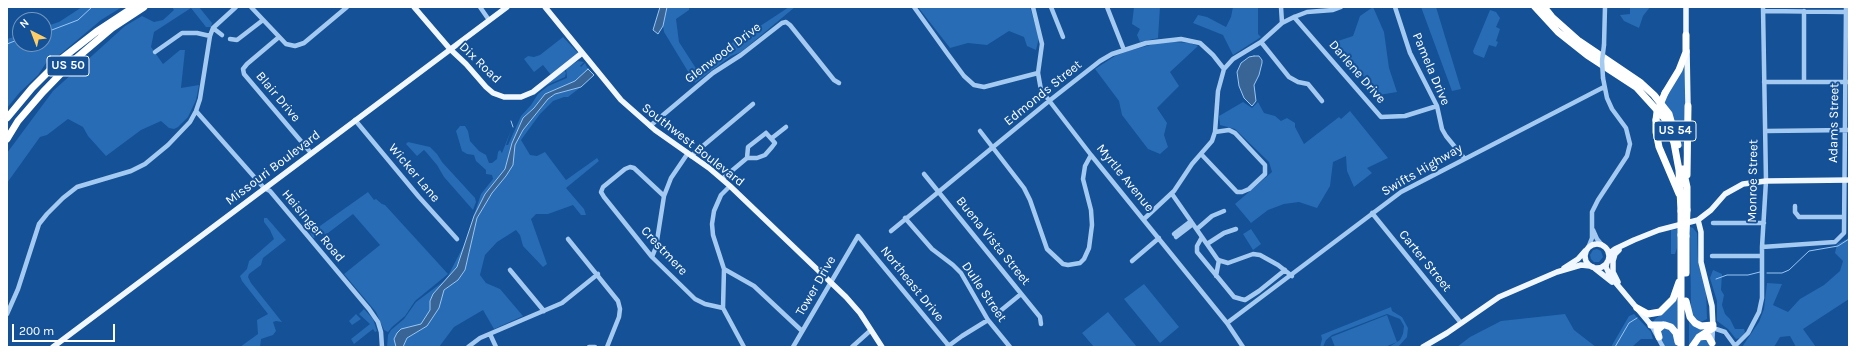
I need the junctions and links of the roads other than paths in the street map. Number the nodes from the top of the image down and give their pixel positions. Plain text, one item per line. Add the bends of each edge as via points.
1 (134, 7) edge
2 (144, 7) edge
3 (236, 7) edge
4 (251, 7) edge
5 (347, 7) edge
6 (414, 7) edge
7 (480, 7) edge
8 (506, 7) edge
9 (545, 7) edge
10 (914, 7) edge
11 (1033, 7) edge
12 (1051, 7) edge
13 (1107, 7) edge
14 (1281, 7) edge
15 (1341, 7) edge
16 (1395, 7) edge
17 (1535, 7) edge
18 (1544, 7) edge
19 (1605, 7) edge
20 (1686, 7) edge
21 (1326, 9) edge
22 (1763, 9) edge
23 (1792, 9) edge
24 (1846, 9) edge
25 (1804, 12) junction
26 (1294, 17) junction
27 (263, 20) junction
28 (489, 20) junction
29 (1282, 24) junction
30 (213, 28) junction
31 (222, 35) dead end
32 (1686, 35) junction
33 (210, 36) junction
34 (279, 37) junction
35 (1063, 37) dead end
36 (230, 38) dead end
37 (1261, 42) junction
38 (450, 49) junction
39 (1124, 50) junction
40 (156, 52) dead end
41 (582, 53) junction
42 (588, 60) junction
43 (570, 62) junction
44 (1224, 70) junction
45 (1038, 72) junction
46 (1764, 82) junction
47 (1804, 82) junction
48 (1847, 82) edge
49 (839, 83) dead end
50 (1604, 87) junction
51 (1322, 100) dead end
52 (1049, 101) junction
53 (754, 104) dead end
54 (1437, 106) junction
55 (1688, 106) joint
56 (196, 111) junction
57 (7, 118) edge
58 (355, 120) junction
59 (650, 126) junction
60 (786, 127) dead end
61 (1847, 130) edge
62 (980, 131) dead end
63 (1766, 131) junction
64 (1215, 132) junction
65 (772, 138) junction
66 (7, 139) edge
67 (993, 146) junction
68 (311, 153) junction
69 (689, 154) junction
70 (1201, 154) junction
71 (1091, 155) junction
72 (747, 158) junction
73 (1464, 158) junction
74 (924, 174) dead end
75 (722, 179) junction
76 (1847, 180) edge
77 (1766, 181) junction
78 (730, 186) junction
79 (1687, 187) junction
80 (264, 188) junction
81 (938, 191) junction
82 (1172, 194) junction
83 (664, 196) junction
84 (1682, 201) junction
85 (1795, 206) dead end
86 (1684, 210) junction
87 (1224, 211) dead end
88 (1372, 213) junction
89 (1844, 217) junction
90 (905, 218) junction
91 (1144, 219) junction
92 (1698, 220) junction
93 (1192, 222) junction
94 (1713, 223) dead end
95 (1764, 223) junction
96 (1592, 226) junction
97 (1197, 229) junction
98 (1236, 229) dead end
99 (891, 231) dead end
100 (1684, 235) junction
101 (858, 236) joint
102 (1175, 236) dead end
103 (1202, 237) junction
104 (457, 238) dead end
105 (1159, 238) junction
106 (568, 239) dead end
107 (1634, 240) junction
108 (1628, 243) junction
109 (1206, 244) junction
110 (1604, 246) junction
111 (1762, 247) junction
112 (1587, 249) junction
113 (652, 256) junction
114 (1712, 256) dead end
115 (1762, 256) junction
116 (1219, 260) junction
117 (1608, 260) junction
118 (1132, 261) dead end
119 (1591, 266) junction
120 (1681, 266) junction
121 (724, 269) junction
122 (510, 270) dead end
123 (1285, 270) junction
124 (1557, 272) junction
125 (598, 274) junction
126 (1216, 276) junction
127 (1292, 276) junction
128 (831, 282) junction
129 (1620, 288) junction
130 (1022, 294) junction
131 (1686, 301) junction
132 (723, 308) junction
133 (1636, 308) junction
134 (544, 311) junction
135 (999, 312) dead end
136 (1660, 312) junction
137 (7, 314) edge
138 (988, 320) junction
139 (1227, 323) junction
140 (1461, 323) junction
141 (1041, 324) dead end
142 (1650, 325) junction
143 (1663, 325) junction
144 (1713, 326) junction
145 (871, 330) junction
146 (802, 331) junction
147 (490, 334) junction
148 (1658, 337) junction
149 (1699, 337) junction
150 (1712, 345) edge
151 (948, 346) edge
152 (1735, 346) edge
153 (54, 347) edge
154 (382, 347) edge
155 (468, 347) edge
156 (496, 347) edge
157 (589, 347) edge
158 (595, 347) edge
159 (607, 347) edge
160 (744, 347) edge
161 (793, 347) edge
162 (852, 347) edge
163 (882, 347) edge
164 (1010, 347) edge
165 (1242, 347) edge
166 (1423, 347) edge
167 (1663, 347) edge
168 (1679, 347) edge
169 (1686, 347) edge
170 (1692, 347) edge

1 - 57 highway, US 50 via 60,60
2 - 66 highway, US 50 via 112,28 72,61 18,121
3 - 30 street
4 - 27 street
5 - 34 street via 304,44 286,44
6 - 38 main road, Dix Road
7 - 28 street
8 - 28 main road, Missouri Boulevard
9 - 41 main road, Southwest Boulevard
10 - 45 street via 964,76 974,85 984,87
11 - 45 street, Myrtle Avenue via 1042,44
12 - 35 street
13 - 39 street
14 - 29 street
15 - 21 street
16 - 54 street, Pamela Drive via 1410,53
17 - 84 highway, US 54 via 1558,32 1588,56 1636,87 1665,119 1674,143
18 - 79 highway, US 54 via 1579,41 1641,83 1654,95 1669,114 1677,135
19 - 50 street, bridge
20 - 32 main road
21 - 26 street
22 - 23 street
22 - 46 street, Monroe Street
23 - 25 street
24 - 25 street
24 - 48 street, Adams Street
25 - 47 street
26 - 29 street
26 - 54 street, Darlene Drive via 1381,117 1405,116
27 - 34 street
27 - 36 street via 237,40
28 - 38 main road, Missouri Boulevard
29 - 37 street
30 - 31 street
30 - 33 street
32 - 55 main road
32 - 84 highway, bridge via 1686,52 1665,93 1656,120 1659,147
33 - 40 street via 182,33
33 - 56 street
34 - 68 street, Blair Drive via 247,64 243,69 244,74
37 - 44 street via 1233,59
37 - 51 street via 1289,76 1298,82 1308,84
38 - 43 main road, Dix Road via 490,90 509,98 533,92
38 - 58 main road, Missouri Boulevard
39 - 44 street, Edmonds Street via 1146,43 1181,39 1200,43
39 - 52 street, Edmonds Street via 1100,61
41 - 42 main road, Southwest Boulevard
41 - 43 main road, Dix Road
42 - 43 main road
42 - 59 main road, Southwest Boulevard via 621,100
44 - 64 street via 1218,91
45 - 52 street, Myrtle Avenue via 1041,90
46 - 47 street
46 - 63 street, Monroe Street
47 - 48 street
48 - 61 street, Adams Street
49 - 59 street, Glenwood Drive via 786,22 718,70
50 - 73 street, Swifts Highway
50 - 96 street via 1612,109 1626,128 1630,144 1627,156 1592,212
52 - 67 street, Edmonds Street
52 - 71 street, Myrtle Avenue
53 - 69 street
54 - 73 street, Pamela Drive via 1446,136
55 - 79 highway
56 - 80 street, Heisinger Road
56 - 137 street via 190,122 168,146 146,164 77,188 47,214 39,224
58 - 68 main road, Missouri Boulevard
58 - 104 street, Wicker Lane
59 - 69 main road, Southwest Boulevard
60 - 65 street
61 - 63 street
61 - 76 street, Adams Street
62 - 67 street
63 - 77 street, Monroe Street
64 - 70 street via 1212,141
64 - 70 street via 1230,130 1235,133 1265,165 1265,174 1249,189 1237,192
65 - 72 street via 775,143 765,155
65 - 72 street via 766,133 754,141 748,147
67 - 71 street via 1024,188 1047,249 1063,264 1071,266 1084,259 1091,236 1091,210 1083,179 1085,166
67 - 81 street, Edmonds Street
68 - 80 main road, Missouri Boulevard
69 - 75 main road, Southwest Boulevard
69 - 83 street via 671,178
70 - 82 street
71 - 91 street, Myrtle Avenue
72 - 75 street
73 - 88 street, Swifts Highway via 1401,192
74 - 81 street, Buena Vista Street
75 - 78 main road, Southwest Boulevard
76 - 77 main road
76 - 89 street, Adams Street
77 - 92 main road via 1738,185
77 - 95 street, Monroe Street
78 - 121 street via 721,195 712,224
78 - 128 main road, Southwest Boulevard
79 - 86 highway, US 54
80 - 153 main road, Missouri Boulevard
80 - 154 street, Heisinger Road via 270,191 378,322 382,334
81 - 90 street, Edmonds Street
81 - 130 street, Buena Vista Street
82 - 91 street
82 - 93 street
83 - 113 street via 656,247
83 - 113 street, Crestmere via 634,168 625,169 604,187 602,192
84 - 86 highway, US 54
85 - 89 street via 1795,212 1799,217
86 - 100 highway, US 54, bridge
87 - 97 street via 1212,216
88 - 127 street, Swifts Highway
88 - 140 street, Carter Street
89 - 111 street, Adams Street via 1844,233 1835,242
90 - 99 street, Edmonds Street
90 - 138 street, Dulle Street via 932,249 960,273
91 - 105 street, Myrtle Avenue
92 - 107 main road via 1658,230
92 - 144 main road via 1701,232 1701,262 1712,306
93 - 97 street
93 - 102 street
94 - 95 street
95 - 111 street, Monroe Street
96 - 110 street via 1597,239
96 - 112 street via 1592,238
97 - 103 street
98 - 109 street
100 - 120 highway, US 54
100 - 131 highway, US 54
101 - 128 street, Tower Drive
101 - 151 street, Northeast Drive
103 - 109 street
103 - 126 street via 1196,249
105 - 118 street
105 - 139 street, Myrtle Avenue
106 - 125 street
107 - 108 main road
107 - 110 main road
108 - 117 main road via 1611,252
108 - 129 main road via 1613,257 1613,272
109 - 116 street
110 - 112 main road via 1595,244
110 - 117 main road via 1608,250
111 - 115 street, Monroe Street
112 - 119 main road via 1585,259
112 - 124 main road via 1578,259
113 - 132 street, Crestmere via 695,299
114 - 115 street
115 - 152 street, Monroe Street via 1763,285 1759,312 1748,333
116 - 123 street via 1228,263 1253,254 1260,255
116 - 126 street
117 - 119 main road via 1601,267
117 - 129 main road via 1608,272
119 - 124 main road via 1581,265
119 - 129 main road
120 - 136 highway via 1675,295
120 - 168 highway, US 54
121 - 132 street
121 - 146 street via 754,286
122 - 134 street
123 - 126 street via 1245,300 1234,297
123 - 127 street
124 - 140 main road via 1499,298
125 - 134 street via 562,303
125 - 159 street via 613,293 620,309
127 - 139 street, Swifts Highway
128 - 145 main road, Southwest Boulevard via 860,313
128 - 146 street, Tower Drive
129 - 133 main road
130 - 135 street
130 - 141 street, Buena Vista Street via 1040,317
131 - 144 highway via 1690,317 1695,323 1700,326
131 - 169 highway, US 54
132 - 160 street
133 - 136 highway via 1648,314
133 - 142 main road
134 - 147 street
136 - 142 highway
138 - 151 street
138 - 164 street, Dulle Street
139 - 165 street, Myrtle Avenue
140 - 166 main road
142 - 143 highway
142 - 148 street
143 - 148 highway via 1658,330
143 - 168 highway via 1668,325 1674,330
144 - 149 highway
144 - 150 street
144 - 152 street via 1725,332
145 - 162 street
145 - 163 main road, Southwest Boulevard
146 - 161 street, Tower Drive
147 - 155 street
147 - 156 street
148 - 167 street
149 - 150 highway via 1708,336
149 - 170 highway
157 - 158 street

